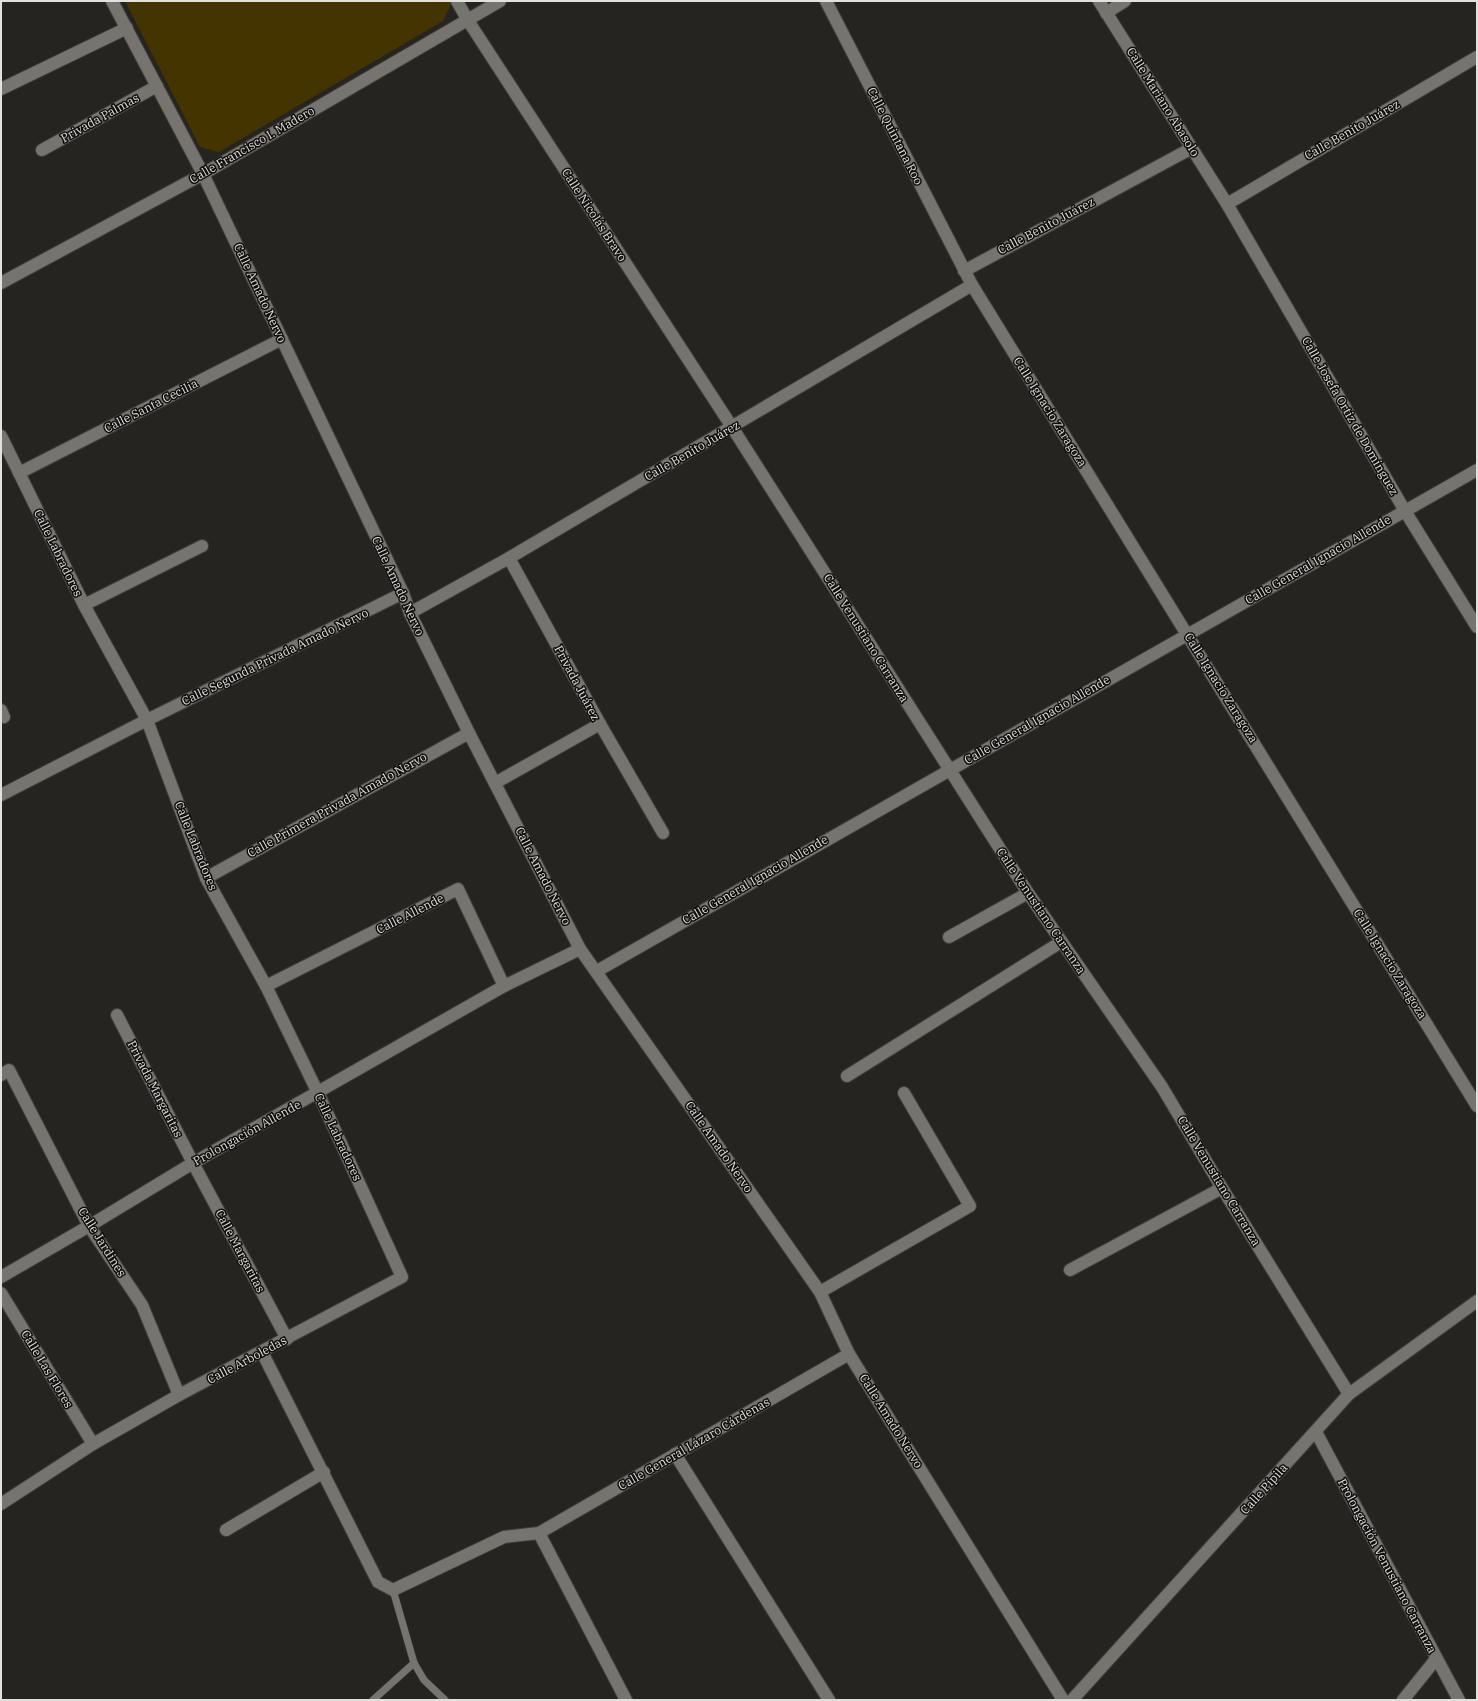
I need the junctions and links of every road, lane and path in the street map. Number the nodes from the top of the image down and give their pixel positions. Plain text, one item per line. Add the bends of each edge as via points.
1 (112, 1) edge
2 (457, 1) edge
3 (500, 1) edge
4 (826, 1) edge
5 (1099, 1) edge
6 (1125, 1) edge
7 (1106, 13) junction
8 (467, 19) junction
9 (126, 28) junction
10 (1477, 57) edge
11 (157, 86) junction
12 (1, 89) edge
13 (1192, 148) junction
14 (42, 150) dead end
15 (203, 174) junction
16 (1227, 204) junction
17 (964, 270) junction
18 (1, 283) edge
19 (972, 285) junction
20 (282, 339) junction
21 (732, 427) junction
22 (1, 436) edge
23 (1477, 470) edge
24 (19, 473) junction
25 (1405, 511) junction
26 (202, 546) dead end
27 (509, 558) junction
28 (402, 593) junction
29 (84, 605) junction
30 (410, 613) junction
31 (1477, 627) edge
32 (1188, 634) junction
33 (147, 720) junction
34 (600, 724) junction
35 (469, 733) junction
36 (949, 770) junction
37 (495, 782) junction
38 (1, 795) edge
39 (663, 833) dead end
40 (206, 878) junction
41 (1028, 893) junction
42 (949, 937) dead end
43 (1061, 942) junction
44 (580, 949) junction
45 (597, 971) junction
46 (266, 986) junction
47 (504, 986) junction
48 (116, 1015) dead end
49 (5, 1072) edge
50 (847, 1076) dead end
51 (318, 1093) junction
52 (904, 1093) dead end
53 (1477, 1106) edge
54 (193, 1163) junction
55 (1222, 1188) junction
56 (89, 1226) junction
57 (1070, 1270) dead end
58 (1, 1277) edge
59 (402, 1277) joint
60 (820, 1292) junction
61 (1, 1293) edge
62 (1477, 1301) edge
63 (287, 1339) junction
64 (262, 1352) junction
65 (849, 1354) junction
66 (1350, 1394) junction
67 (179, 1395) junction
68 (1316, 1432) junction
69 (93, 1444) junction
70 (675, 1454) junction
71 (324, 1472) junction
72 (1, 1504) edge
73 (226, 1530) dead end
74 (538, 1533) junction
75 (393, 1590) junction
76 (1436, 1659) junction
77 (414, 1663) junction
78 (373, 1700) edge
79 (446, 1700) edge
80 (626, 1700) edge
81 (829, 1700) edge
82 (1063, 1700) edge
83 (1072, 1700) edge
84 (1403, 1700) edge
85 (1459, 1700) edge

1 - 9 street, Calle Amado Nervo
2 - 8 street, Calle Nicolás Bravo
3 - 8 street, Calle Francisco I. Madero
4 - 17 street, Calle Quintana Roo
5 - 7 street, Calle Mariano Abasolo
6 - 7 street
7 - 13 street, Calle Mariano Abasolo
8 - 15 street, Calle Francisco I. Madero
8 - 21 street, Calle Nicolás Bravo
9 - 11 street, Calle Amado Nervo
9 - 12 street
10 - 16 street, Calle Benito Juárez
11 - 14 street, Privada Palmas
11 - 15 street, Calle Amado Nervo
13 - 16 street, Calle Mariano Abasolo
13 - 17 street, Calle Benito Juárez
15 - 18 street, Calle Francisco I. Madero
15 - 20 street, Calle Amado Nervo
16 - 25 street, Calle Josefa Ortiz de Domínguez
17 - 19 street, Calle Ignacio Zaragoza
19 - 21 street, Calle Benito Juárez
19 - 32 street, Calle Ignacio Zaragoza
20 - 24 street, Calle Santa Cecilia
20 - 28 street, Calle Amado Nervo
21 - 27 street, Calle Benito Juárez
21 - 36 street, Calle Venustiano Carranza
22 - 24 street, Calle Labradores
23 - 25 street, Calle General Ignacio Allende
24 - 29 street, Calle Labradores
25 - 31 street, Calle Josefa Ortiz de Domínguez
25 - 32 street, Calle General Ignacio Allende
26 - 29 street
27 - 30 street, Calle Benito Juárez
27 - 34 street, Privada Juárez
28 - 30 street, Calle Amado Nervo
28 - 33 street, Calle Segunda Privada Amado Nervo
29 - 33 street, Calle Labradores
30 - 35 street, Calle Amado Nervo
32 - 36 street, Calle General Ignacio Allende
32 - 53 street, Calle Ignacio Zaragoza
33 - 38 street, Calle Segunda Privada Amado Nervo
33 - 40 street, Calle Labradores
34 - 37 street, Privada Juárez
34 - 39 street
35 - 37 street, Calle Amado Nervo
35 - 40 street, Calle Primera Privada Amado Nervo
36 - 41 street, Calle Venustiano Carranza
36 - 45 street, Calle General Ignacio Allende
37 - 44 street, Calle Amado Nervo
40 - 46 street, Calle Labradores
41 - 42 street
41 - 43 street, Calle Venustiano Carranza
43 - 50 street
43 - 55 street, Calle Venustiano Carranza via 1162,1087
44 - 45 street, Calle Amado Nervo
44 - 47 street, Prolongación Allende
45 - 60 street, Calle Amado Nervo
46 - 47 street, Calle Allende via 458,889
46 - 51 street, Calle Labradores
47 - 51 street, Prolongación Allende
48 - 54 street, Privada Margaritas
49 - 56 street, Calle Jardines
51 - 54 street, Prolongación Allende
51 - 59 street, Calle Labradores
52 - 60 street via 970,1206
54 - 56 street, Prolongación Allende
54 - 63 street, Calle Margaritas
55 - 57 street
55 - 66 street, Calle Venustiano Carranza
56 - 58 street, Prolongación Allende
56 - 67 street, Calle Jardines via 142,1305
59 - 63 street, Calle Arboledas
60 - 65 street, Calle Amado Nervo
61 - 69 street, Calle Las Flores
62 - 66 street, Calle Pípila
63 - 64 street, Calle Arboledas
64 - 67 street, Calle Arboledas
64 - 71 street
65 - 70 street, Calle General Lázaro Cárdenas
65 - 82 street, Calle Amado Nervo
66 - 68 street, Calle Pípila
67 - 69 street, Calle Arboledas
68 - 76 street, Prolongación Venustiano Carranza
68 - 83 street, Calle Pípila
69 - 72 street, Calle Arboledas
70 - 74 street, Calle General Lázaro Cárdenas
70 - 81 street
71 - 73 street
71 - 75 street via 378,1582
74 - 75 street via 504,1537
74 - 80 street
75 - 77 lane
76 - 84 street
76 - 85 street, Prolongación Venustiano Carranza
77 - 78 lane
77 - 79 lane via 424,1680

